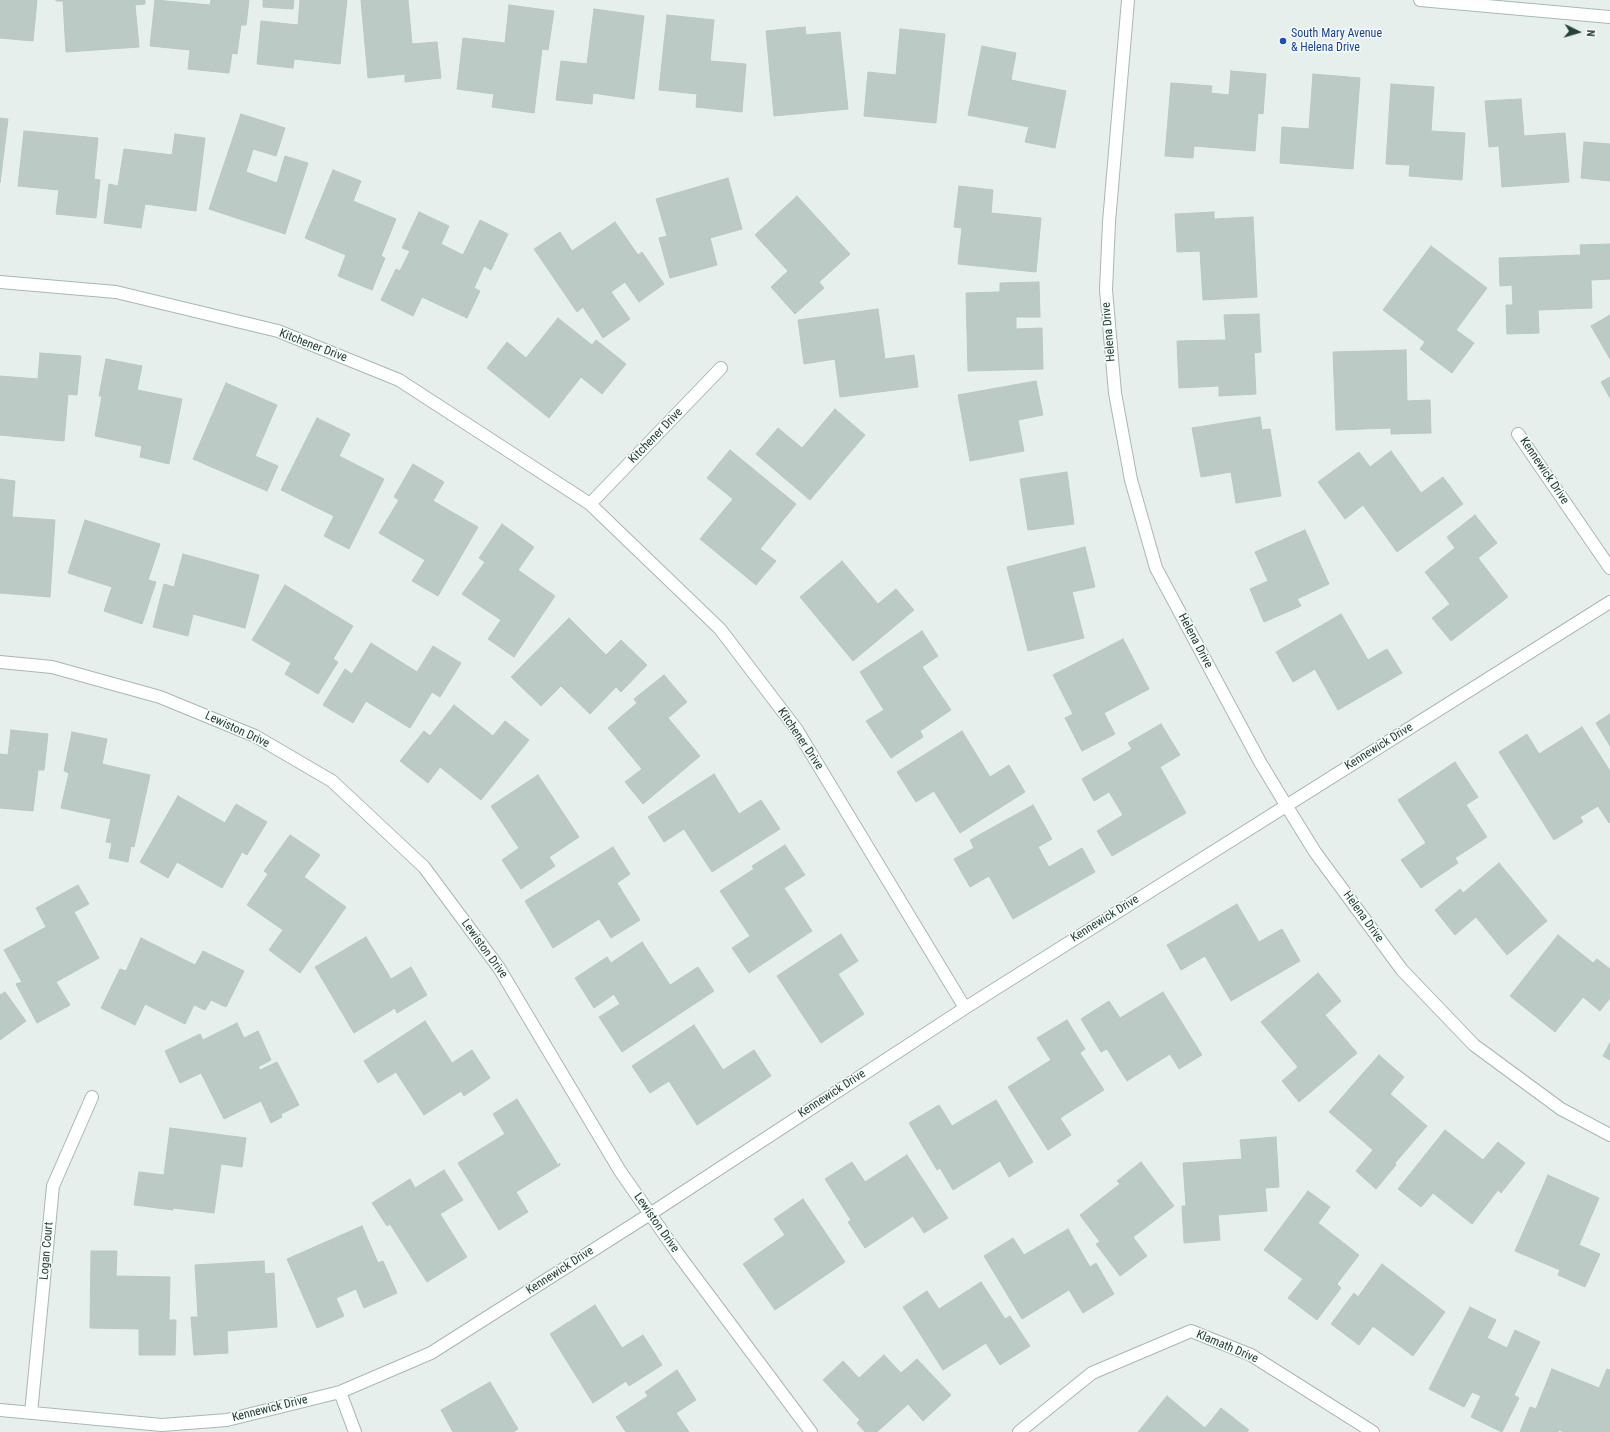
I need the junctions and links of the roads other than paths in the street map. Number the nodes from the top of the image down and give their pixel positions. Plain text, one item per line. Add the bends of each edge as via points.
1 (1128, 0) edge
2 (1420, 0) edge
3 (1610, 17) edge
4 (0, 282) edge
5 (721, 368) dead end
6 (1518, 434) dead end
7 (590, 504) junction
8 (1610, 568) edge
9 (1610, 602) edge
10 (0, 662) edge
11 (1286, 805) junction
12 (964, 1008) junction
13 (92, 1097) dead end
14 (1610, 1135) edge
15 (650, 1214) junction
16 (340, 1392) junction
17 (0, 1410) edge
18 (31, 1413) junction
19 (355, 1432) edge
20 (811, 1432) edge
21 (1019, 1432) edge
22 (1373, 1432) edge

1 - 11 street, Helena Drive via 1109,222 1106,290 1115,393 1131,480 1156,568 1260,762
2 - 3 street
4 - 7 street, Kitchener Drive via 116,292 278,331 399,380
5 - 7 street, Kitchener Drive
6 - 8 street, Kennewick Drive
7 - 12 street, Kitchener Drive via 720,629 796,730
9 - 11 street, Kennewick Drive
10 - 15 street, Lewiston Drive via 52,667 160,697 255,736 332,781 424,867 499,968 620,1171
11 - 12 street, Kennewick Drive
11 - 14 street, Helena Drive via 1315,852 1402,970 1474,1045 1561,1109
12 - 15 street, Kennewick Drive
13 - 18 street, Logan Court via 53,1186
15 - 16 street, Kennewick Drive via 431,1353
15 - 20 street, Lewiston Drive
16 - 18 street, Kennewick Drive via 227,1420 162,1425
16 - 19 street
17 - 18 street, Kennewick Drive
21 - 22 street, Klamath Drive via 1092,1373 1191,1331 1251,1354

